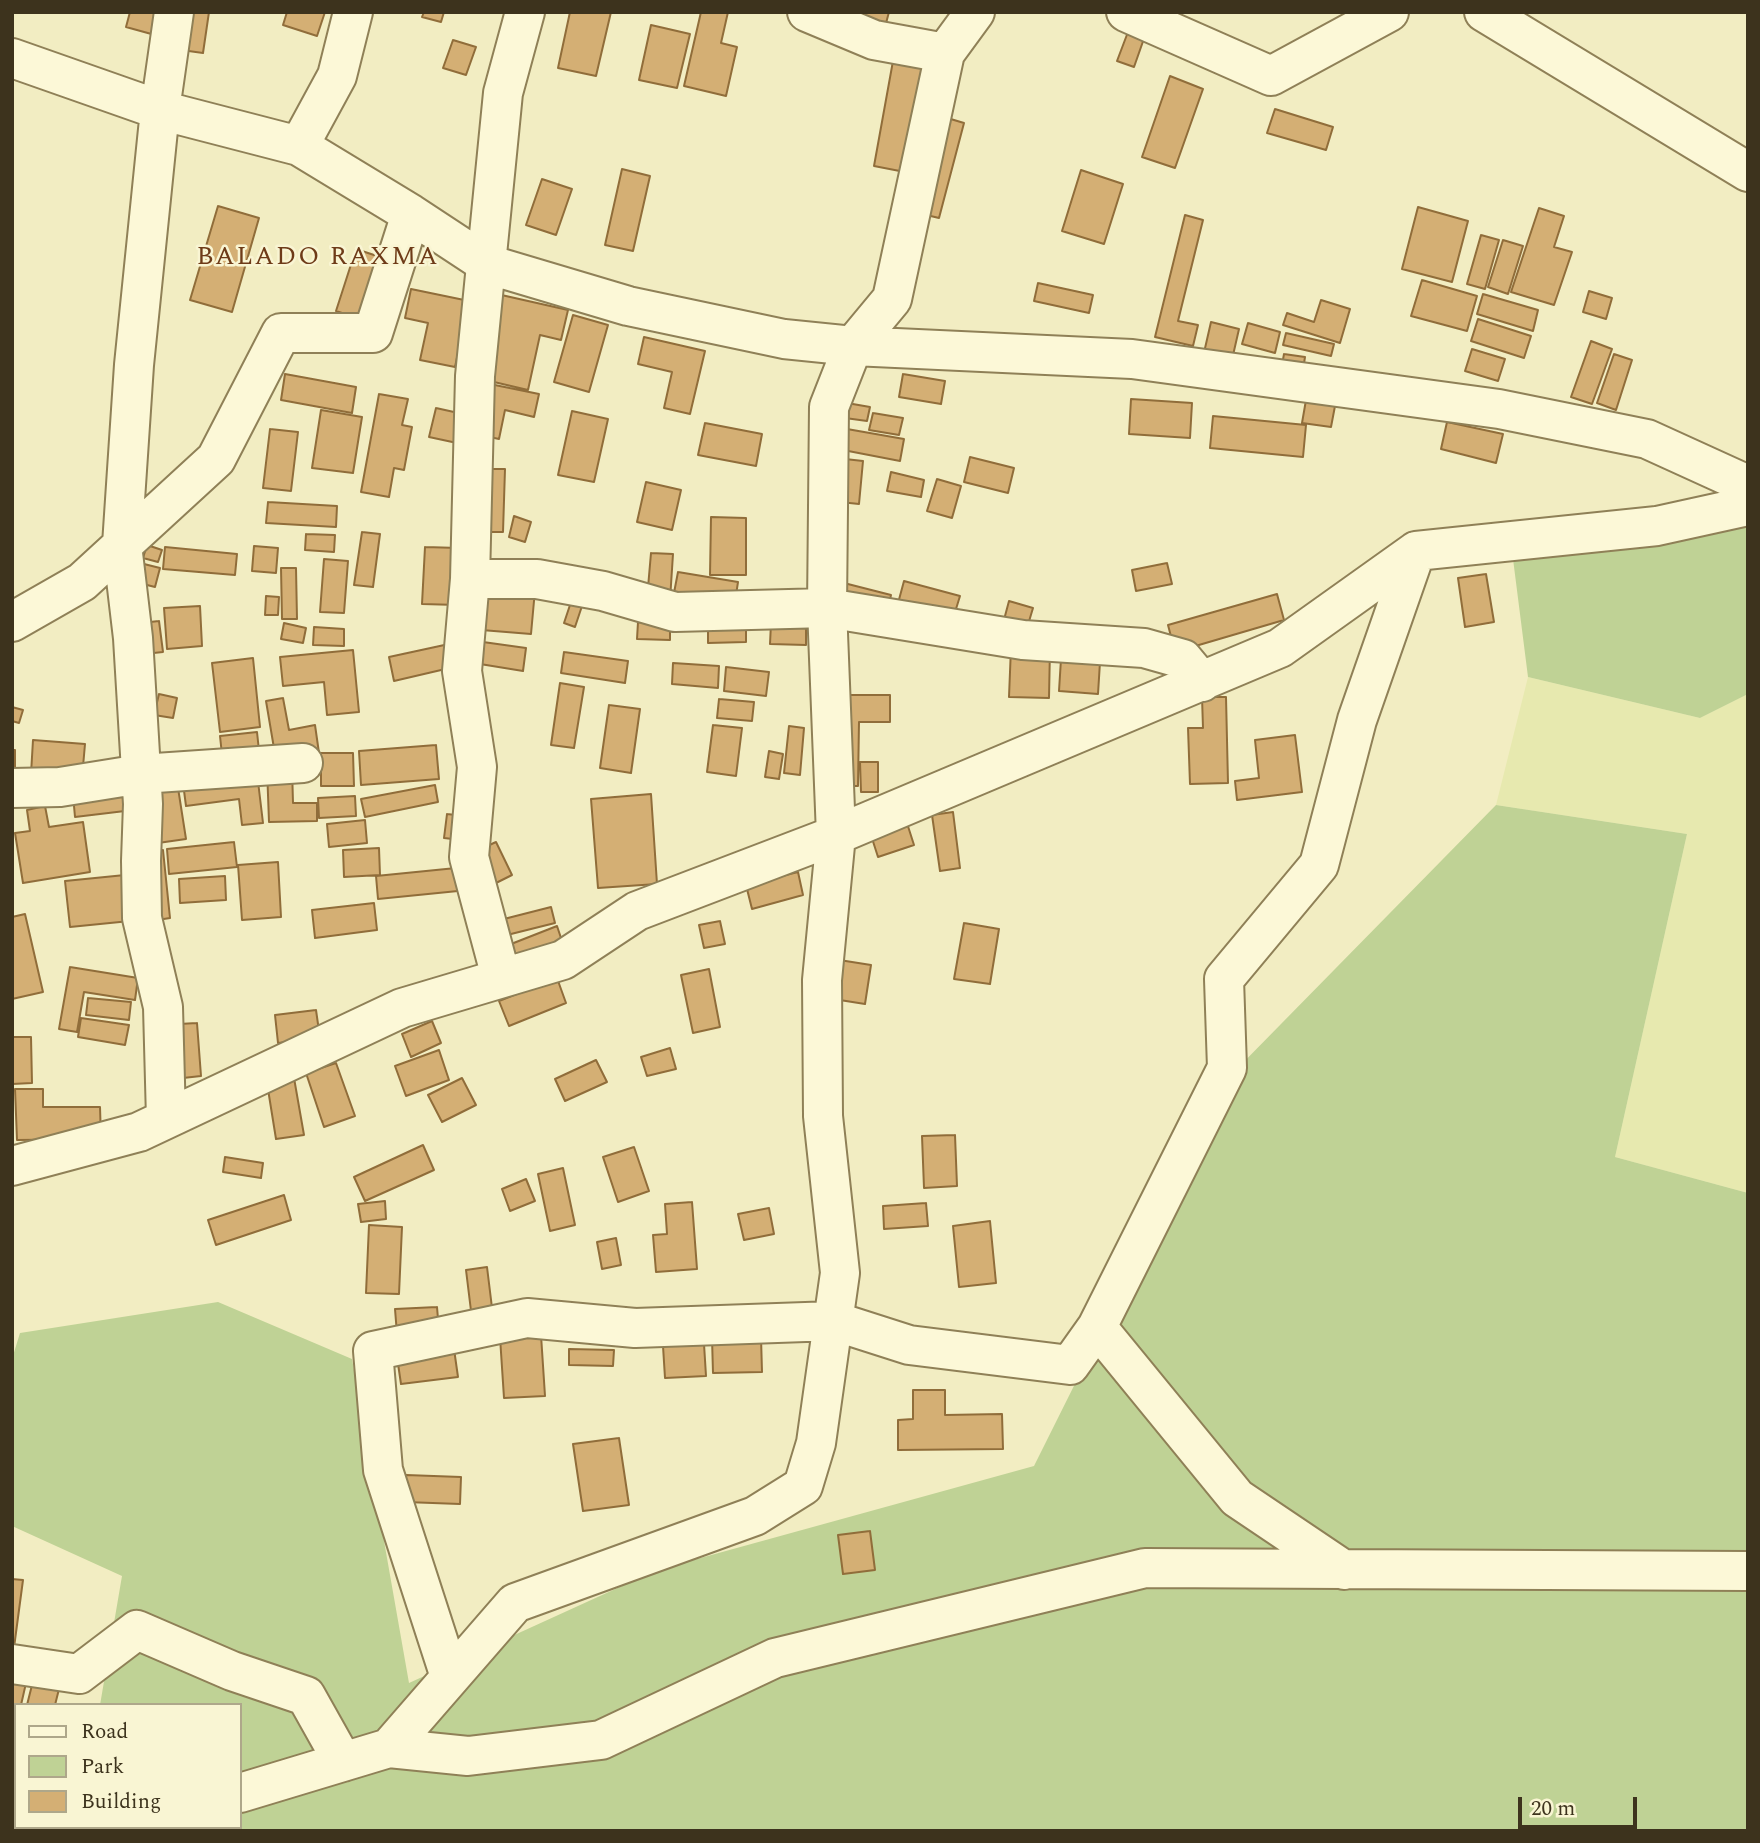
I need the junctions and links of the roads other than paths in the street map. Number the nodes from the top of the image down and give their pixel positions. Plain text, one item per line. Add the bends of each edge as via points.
1 (174, 12) edge
2 (352, 12) edge
3 (526, 12) edge
4 (807, 12) edge
5 (975, 12) edge
6 (1126, 12) edge
7 (1390, 12) edge
8 (1484, 12) edge
9 (945, 53) junction
10 (12, 58) edge
11 (159, 110) junction
12 (299, 146) junction
13 (1748, 172) edge
14 (411, 214) junction
15 (487, 264) junction
16 (853, 346) junction
17 (1748, 485) edge
18 (1748, 506) edge
19 (122, 545) junction
20 (1416, 551) junction
21 (470, 579) junction
22 (827, 608) junction
23 (12, 622) edge
24 (1202, 682) junction
25 (303, 762) dead end
26 (141, 774) junction
27 (12, 788) edge
28 (836, 835) junction
29 (501, 977) junction
30 (166, 1119) junction
31 (12, 1166) edge
32 (834, 1321) junction
33 (1097, 1327) junction
34 (1344, 1570) junction
35 (1748, 1571) edge
36 (12, 1664) edge
37 (450, 1677) junction
38 (389, 1748) junction
39 (343, 1762) junction
40 (242, 1792) edge

1 - 11 street
2 - 12 street via 337,76
3 - 15 street via 503,93
4 - 9 street via 874,40
5 - 9 street
6 - 7 street via 1271,76
8 - 13 street
9 - 16 street via 892,299
10 - 11 street
11 - 12 street
11 - 19 street
12 - 14 street
14 - 15 street
14 - 19 street via 373,333 281,333 216,459
15 - 16 street via 628,306 784,339
15 - 21 street via 475,376
16 - 17 street via 1132,359 1499,409 1647,439
16 - 22 street via 829,407
18 - 20 street via 1657,526
19 - 23 street via 82,582
19 - 26 street
20 - 24 street via 1280,648
20 - 33 street via 1357,720 1319,865 1224,979 1227,1068
21 - 22 street via 537,579 603,591 675,612
21 - 29 street via 462,671 477,767 469,857
22 - 24 street via 1023,640 1144,648 1183,659
22 - 28 street
24 - 28 street
25 - 26 street
26 - 27 street via 60,787
26 - 30 street via 142,918 163,1007
28 - 29 street via 637,911 563,960
28 - 32 street via 822,980 822,1116 840,1273
29 - 30 street via 402,1008
30 - 31 street via 139,1132
32 - 33 street via 909,1345 1070,1365
32 - 37 street via 816,1443 803,1486 755,1516 515,1603
32 - 37 street via 635,1328 527,1318 373,1351 383,1470
33 - 34 street via 1237,1498
34 - 35 street
34 - 38 street via 1145,1568 775,1658 601,1740 468,1756
36 - 39 street via 79,1674 137,1630 232,1671 306,1696
37 - 38 street
38 - 39 street
39 - 40 street

